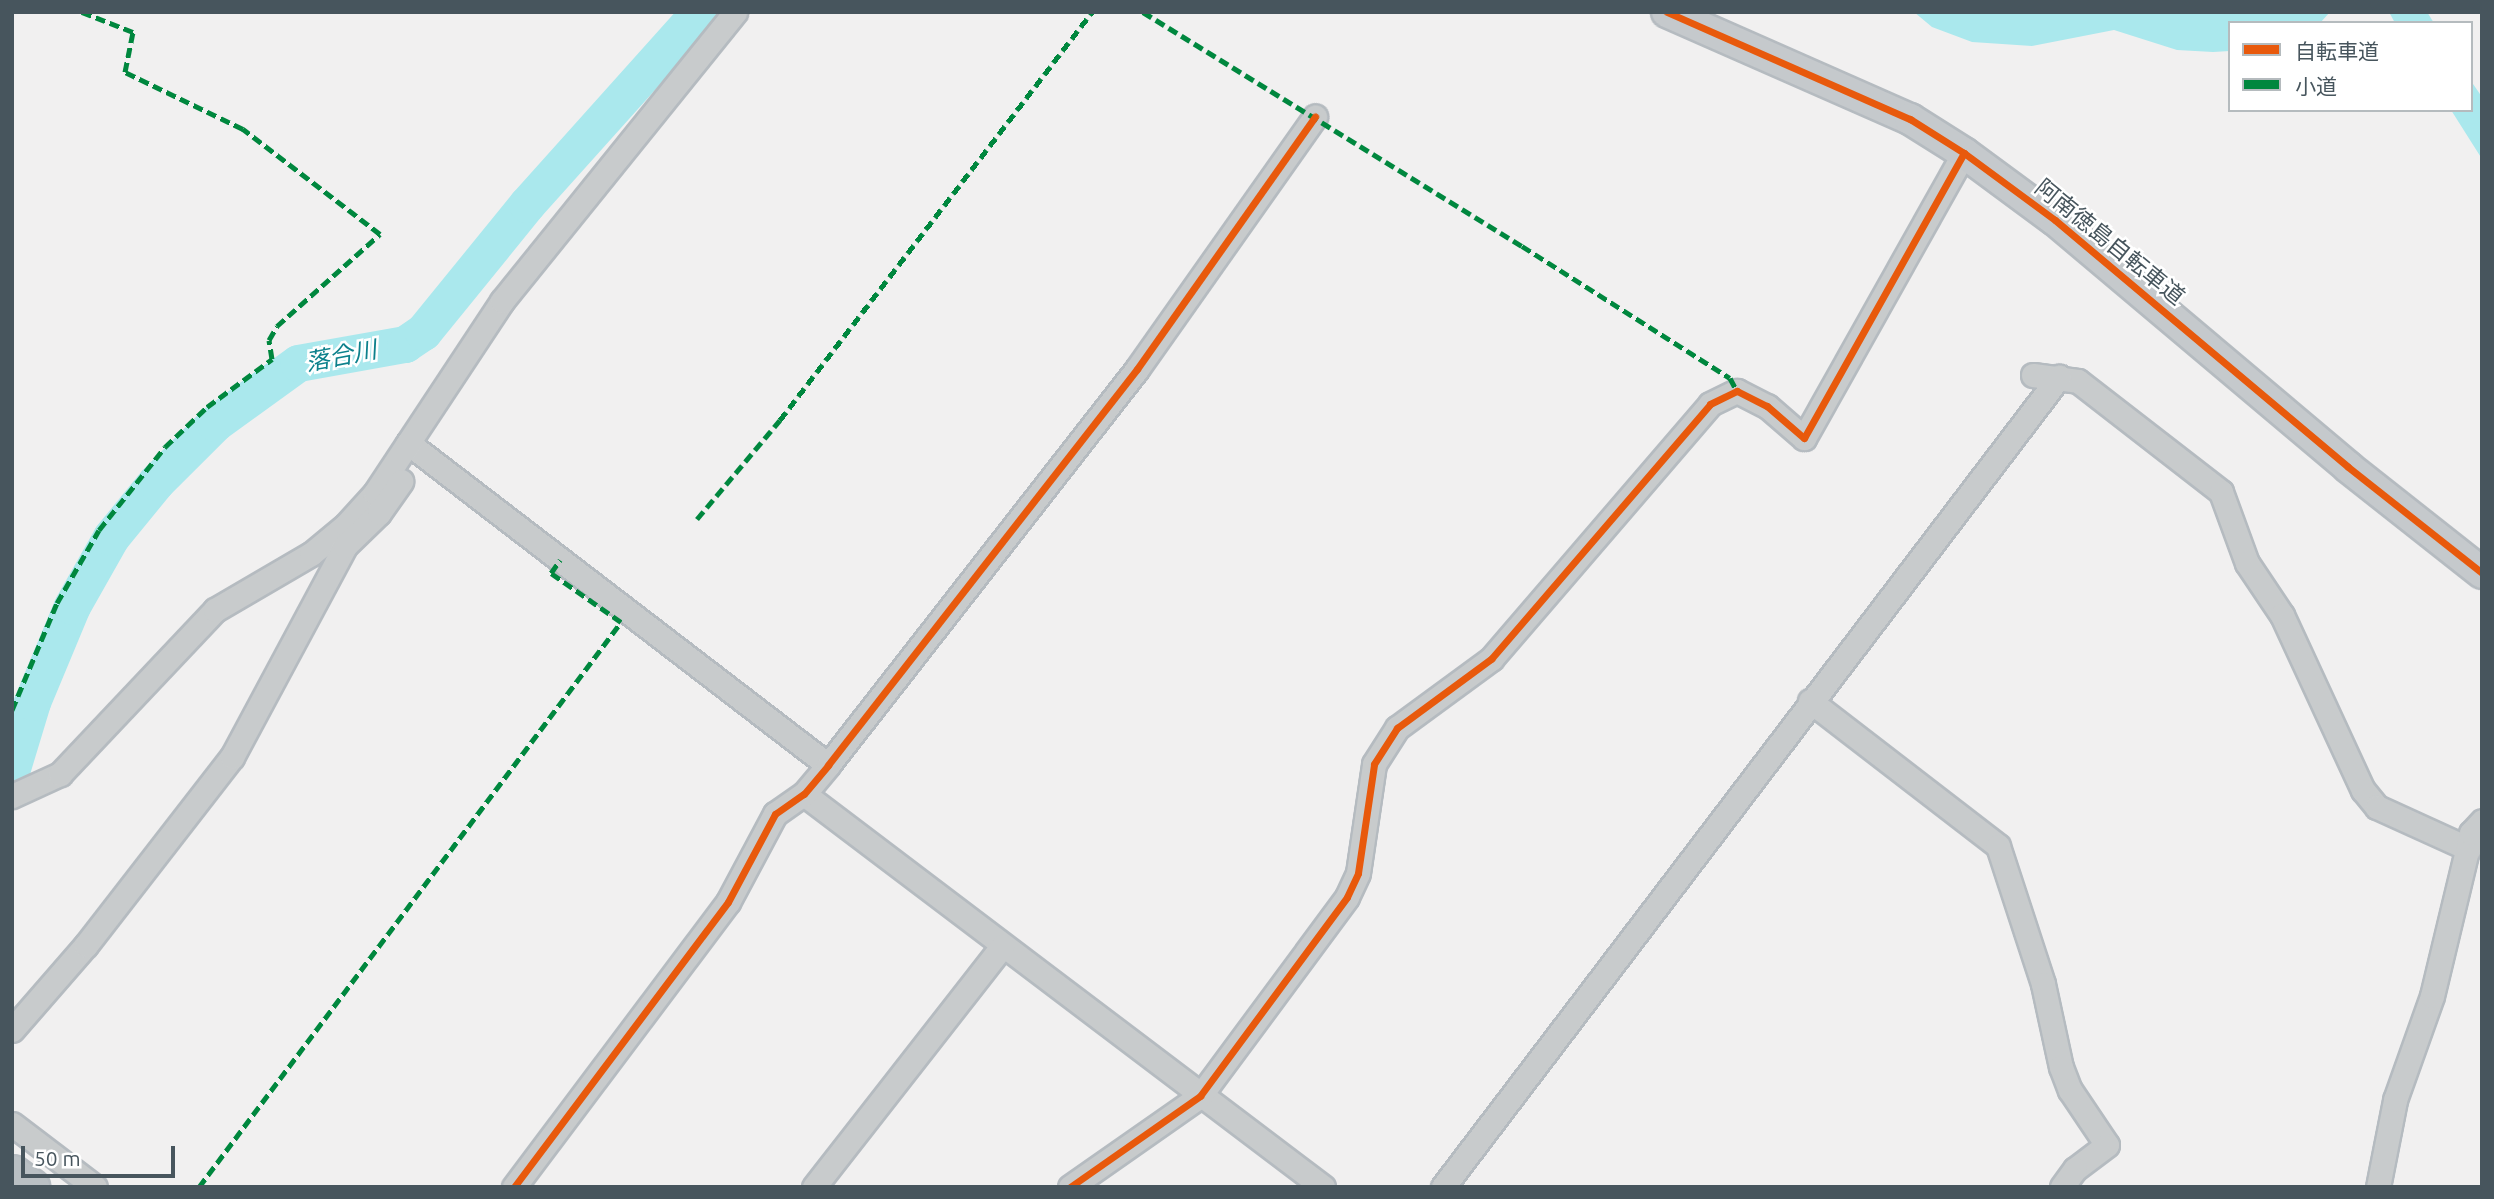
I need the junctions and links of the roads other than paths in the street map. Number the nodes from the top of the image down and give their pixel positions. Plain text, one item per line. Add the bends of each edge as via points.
1 (735, 12) edge
2 (1667, 12) edge
3 (1315, 117) dead end
4 (1964, 153) junction
5 (2033, 375) dead end
6 (2059, 377) junction
7 (414, 447) junction
8 (2482, 573) edge
9 (1810, 701) junction
10 (828, 765) junction
11 (18, 794) edge
12 (804, 794) junction
13 (2480, 823) edge
14 (2469, 849) junction
15 (1002, 946) junction
16 (12, 1030) edge
17 (1200, 1096) junction
18 (12, 1124) edge
19 (12, 1173) edge
20 (31, 1187) edge
21 (95, 1187) edge
22 (514, 1187) edge
23 (814, 1187) edge
24 (1070, 1187) edge
25 (1323, 1187) edge
26 (1443, 1187) edge
27 (2062, 1187) edge
28 (2378, 1187) edge

1 - 7 street via 502,301
2 - 4 main road, 阿南徳島自転車道 via 1898,114
3 - 10 street via 1137,369
4 - 8 main road, 阿南徳島自転車道 via 2055,220
4 - 17 street via 1804,438 1767,406 1737,391 1710,404 1491,659 1397,728 1374,764 1359,873 1347,897
5 - 6 street
6 - 9 street
6 - 14 street via 2078,381 2221,492 2246,563 2283,615 2363,790 2376,807
7 - 10 street
7 - 11 street via 346,525 311,554 215,610 60,774
7 - 16 street via 379,513 345,546 232,757 86,945
9 - 26 street
9 - 27 street via 1998,846 2043,984 2065,1078 2107,1145 2075,1169
10 - 12 street
12 - 15 street
12 - 22 street via 775,814 728,902
13 - 14 street
14 - 28 street via 2432,996 2395,1100
15 - 17 street
15 - 23 street
17 - 24 street
17 - 25 street
18 - 21 street
19 - 20 highway

